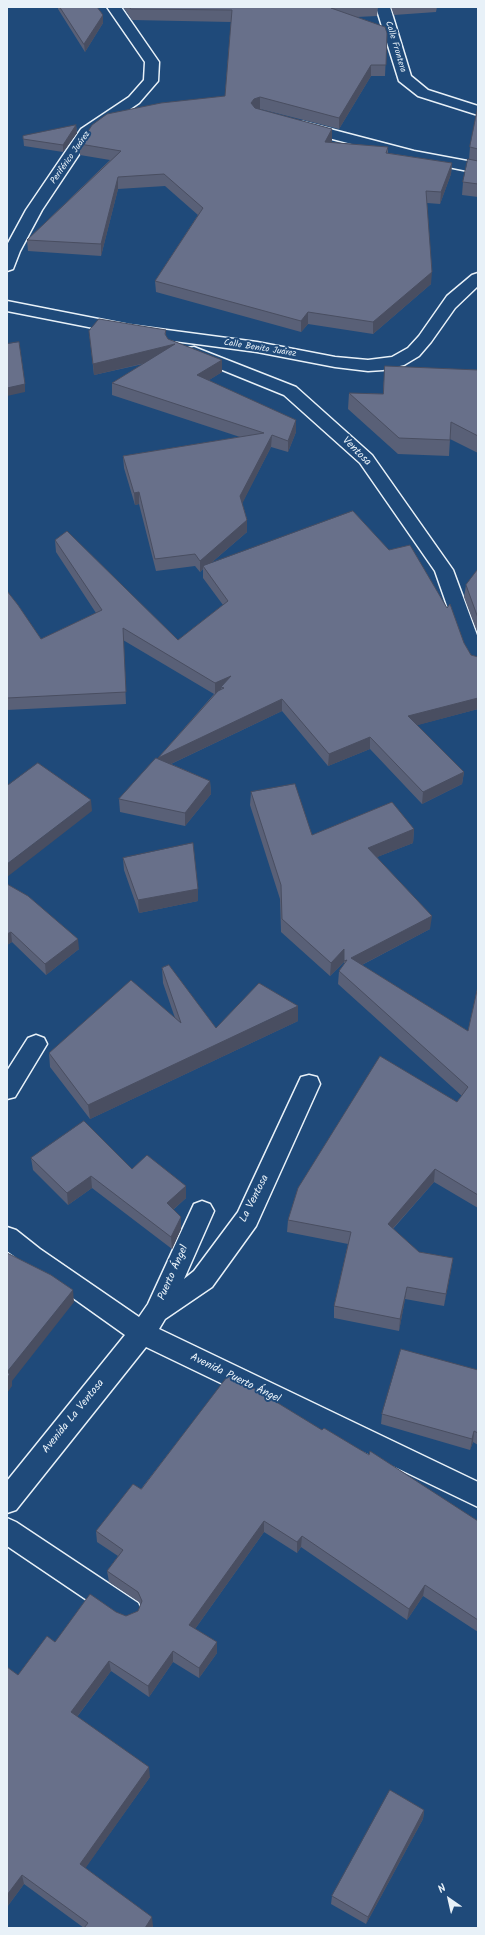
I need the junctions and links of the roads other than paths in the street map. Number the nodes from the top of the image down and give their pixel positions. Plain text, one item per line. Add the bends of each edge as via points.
1 (114, 7) edge
2 (383, 7) edge
3 (478, 110) edge
4 (290, 123) edge
5 (478, 168) edge
6 (7, 266) edge
7 (478, 278) edge
8 (7, 306) edge
9 (146, 333) junction
10 (478, 661) edge
11 (36, 1044) dead end
12 (309, 1084) dead end
13 (7, 1090) edge
14 (202, 1211) dead end
15 (7, 1237) edge
16 (156, 1311) junction
17 (142, 1334) junction
18 (478, 1496) edge
19 (7, 1502) edge
20 (7, 1531) edge
21 (128, 1612) dead end

1 - 6 street, Periférico Juárez via 152,62 151,81 134,100 86,132 34,210 12,251
2 - 3 street, Calle Frontera via 404,78 423,93
4 - 5 street via 406,153
7 - 9 street, Calle Benito Juárez via 460,292 445,309 433,330 417,349 398,361 368,366 273,349
8 - 9 street, Calle Benito Juárez
9 - 10 street, Ventosa via 290,391 366,460 444,570
11 - 13 street
12 - 16 street, La Ventosa via 247,1219 203,1279
14 - 16 street, Puerto Ángel
15 - 17 street, Avenida Puerto Ángel
16 - 17 street, Puerto Ángel
17 - 18 street, Avenida Puerto Ángel
17 - 19 street, Avenida La Ventosa
20 - 21 street

